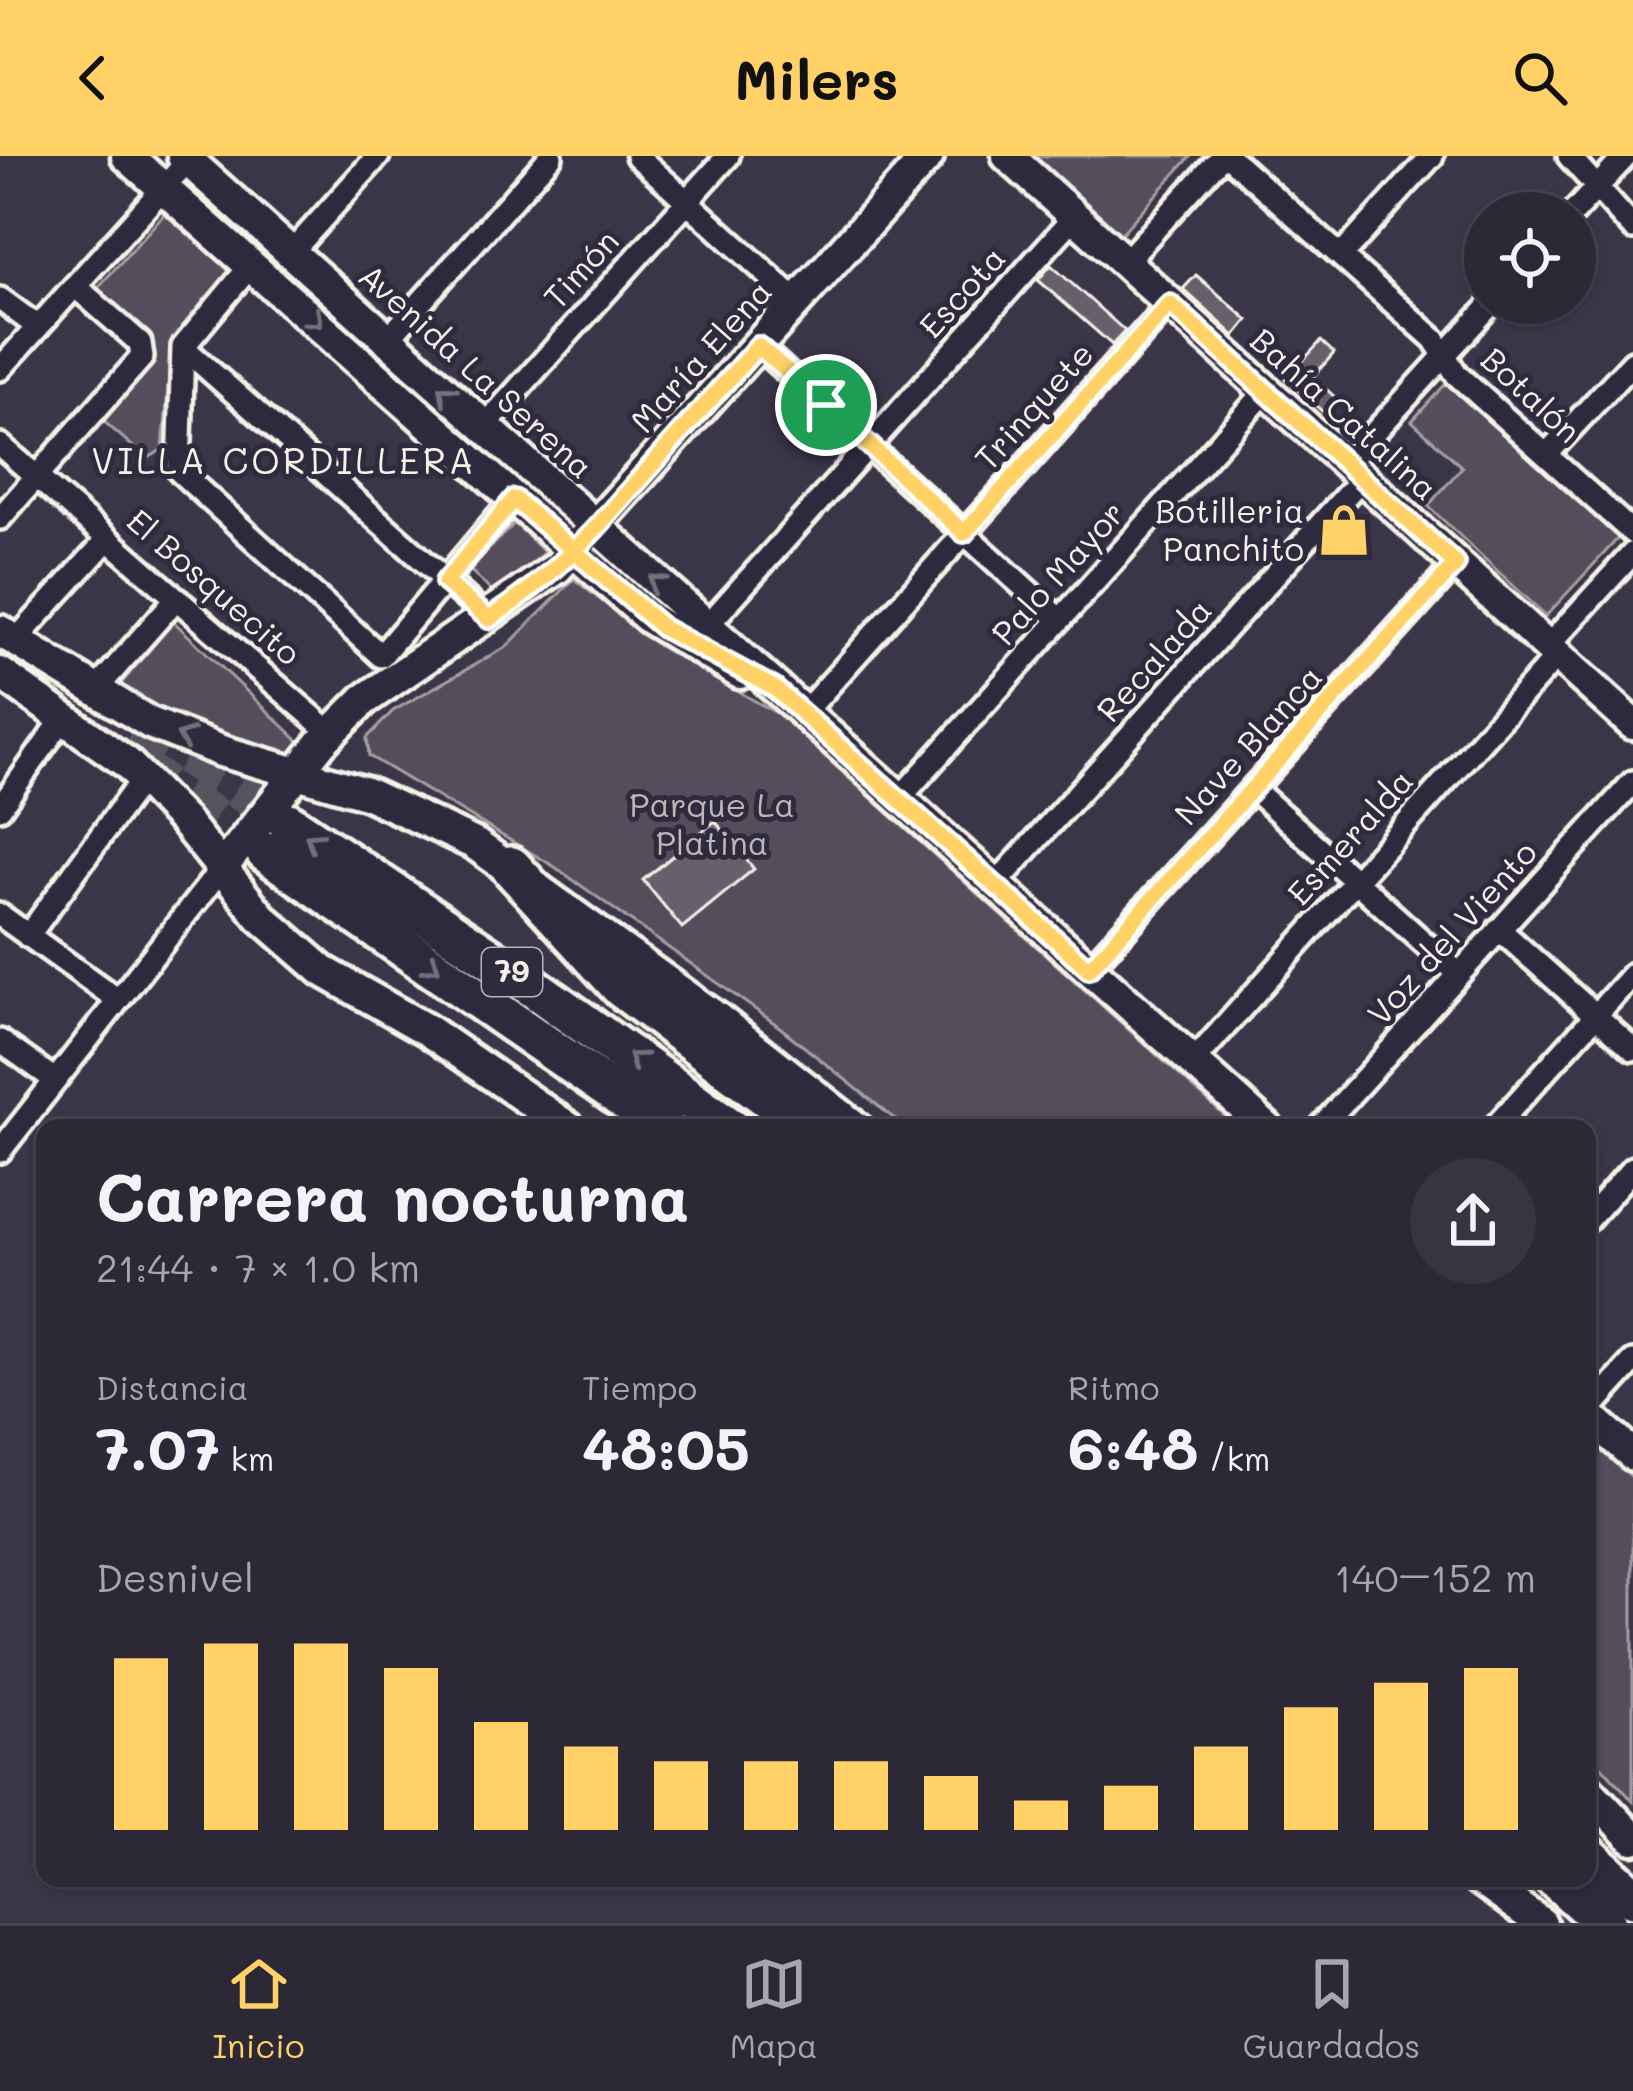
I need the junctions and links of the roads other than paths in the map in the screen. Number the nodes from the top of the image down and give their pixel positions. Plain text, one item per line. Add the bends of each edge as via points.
1 (128, 156) edge
2 (378, 156) edge
3 (551, 156) edge
4 (637, 156) edge
5 (728, 156) edge
6 (928, 156) edge
7 (1008, 156) edge
8 (1432, 156) edge
9 (1569, 156) edge
10 (1626, 156) edge
11 (188, 157) edge
12 (1237, 159) edge
13 (1598, 184) junction
14 (166, 186) junction
15 (1591, 192) edge
16 (687, 201) junction
17 (1074, 217) junction
18 (1633, 228) edge
19 (291, 253) junction
20 (1341, 256) junction
21 (1125, 262) junction
22 (252, 263) junction
23 (75, 286) junction
24 (0, 299) edge
25 (798, 302) junction
26 (1170, 304) junction
27 (1473, 324) edge
28 (38, 327) junction
29 (387, 340) junction
30 (758, 346) junction
31 (183, 347) junction
32 (1444, 356) junction
33 (1633, 362) edge
34 (0, 369) edge
35 (1266, 391) junction
36 (484, 427) junction
37 (0, 445) edge
38 (869, 445) junction
39 (1546, 455) junction
40 (1354, 471) junction
41 (37, 477) junction
42 (514, 499) junction
43 (0, 518) edge
44 (596, 528) junction
45 (964, 533) junction
46 (1633, 533) edge
47 (107, 539) junction
48 (573, 552) junction
49 (1633, 553) edge
50 (1456, 564) junction
51 (445, 582) junction
52 (175, 600) junction
53 (489, 619) junction
54 (1060, 620) junction
55 (706, 627) junction
56 (8, 636) edge
57 (1552, 651) junction
58 (0, 673) edge
59 (774, 688) junction
60 (94, 692) junction
61 (803, 714) junction
62 (65, 716) junction
63 (1633, 724) edge
64 (331, 733) junction
65 (296, 772) junction
66 (143, 778) junction
67 (1633, 782) edge
68 (1252, 789) junction
69 (898, 799) junction
70 (0, 808) edge
71 (511, 867) junction
72 (220, 869) junction
73 (1355, 881) junction
74 (994, 885) junction
75 (0, 915) edge
76 (1499, 929) junction
77 (28, 936) junction
78 (1089, 969) junction
79 (1459, 974) junction
80 (1633, 974) edge
81 (118, 1000) junction
82 (1596, 1016) junction
83 (0, 1041) edge
84 (1633, 1049) edge
85 (1193, 1062) junction
86 (55, 1080) junction
87 (556, 1119) edge
88 (653, 1119) edge
89 (717, 1119) edge
90 (796, 1119) edge
91 (844, 1119) edge
92 (1257, 1119) edge
93 (1328, 1119) edge
94 (1502, 1119) edge
95 (0, 1151) edge
96 (1633, 1168) edge
97 (1596, 1210) edge
98 (1633, 1362) edge
99 (1596, 1404) edge
100 (1596, 1422) edge
101 (1633, 1455) edge
102 (1596, 1799) edge
103 (1633, 1838) edge
104 (1596, 1864) edge
105 (1491, 1887) edge
106 (1565, 1887) edge
107 (1633, 1897) edge
108 (1541, 1923) edge
109 (1605, 1923) edge

1 - 14 street, Avenida La Serena
2 - 19 street
3 - 29 street
4 - 16 street
5 - 16 street, Timón
6 - 25 street, María Elena
7 - 17 street, Bahía Catalina
8 - 20 street
9 - 13 street
10 - 13 street
11 - 14 street
11 - 19 street, Avenida La Serena
12 - 20 street, Botalón
12 - 21 street
13 - 15 street
13 - 18 street
14 - 22 street, Avenida La Serena
14 - 23 street
16 - 25 street
16 - 36 street, Timón
17 - 21 street, Bahía Catalina
17 - 38 street, Escota
19 - 29 street, Avenida La Serena
20 - 32 street, Botalón
21 - 26 street, Bahía Catalina
22 - 31 street
22 -> 42 street, Avenida La Serena
23 - 28 street
23 - 41 street via 140,343 142,357
24 - 28 street
25 - 30 street, María Elena
26 - 35 street, Bahía Catalina
26 - 45 street, Trinquete
27 - 32 street, Recalada
28 - 34 street
36 -> 29 street, Avenida La Serena
30 - 38 street
30 - 44 street, María Elena
31 - 51 street
31 - 51 street via 183,477 381,656
32 - 39 street, Botalón
32 - 40 street, Recalada
33 - 39 street
35 - 40 street, Bahía Catalina
35 - 54 street, Palo Mayor
36 - 44 street, Avenida La Serena
37 - 41 street, El Bosquecito
38 - 45 street
38 - 55 street, Escota
39 - 46 street, Botalón
40 - 50 street, Bahía Catalina
40 - 74 street, Recalada
41 - 43 street
41 - 47 street, El Bosquecito
42 - 48 street, Avenida La Serena
42 - 51 street
44 - 48 street, María Elena
55 -> 44 street, Avenida La Serena
45 - 54 street
45 - 61 street, Trinquete
47 - 52 street, El Bosquecito
47 - 56 street
48 - 53 street, María Elena
48 - 59 street, Avenida La Serena via 682,641
49 - 57 street, Esmeralda
50 - 57 street, Bahía Catalina
50 - 68 street, Nave Blanca
51 - 53 street
52 - 60 street
52 - 64 street, El Bosquecito
53 - 64 street, María Elena via 408,666
54 - 69 street, Palo Mayor
55 - 59 street, Avenida La Serena
56 - 60 street
57 - 63 street, Bahía Catalina
57 - 73 street, Esmeralda
58 - 62 street
59 - 61 street, Avenida La Serena
65 -> 60 street via 181,736
61 - 69 street, Avenida La Serena
62 - 66 street
62 - 70 street
64 - 65 street, María Elena
65 - 71 street via 399,806
65 - 72 street, María Elena
66 - 72 street
66 - 77 street
67 - 76 street, Voz del Viento
68 - 73 street
68 - 78 street, Nave Blanca
69 - 74 street, Avenida La Serena
71 - 90 highway via 611,978
71 - 91 street
72 - 81 street
72 - 87 street via 323,971
73 - 79 street
73 - 85 street, Esmeralda
74 - 78 street, Avenida La Serena
75 - 77 street
76 - 79 street, Voz del Viento
76 - 82 street
77 - 81 street
78 - 85 street, Avenida La Serena
79 - 93 street, Voz del Viento
80 - 82 street
81 - 86 street
82 - 84 street
82 - 94 street
83 - 86 street
85 - 92 street, Avenida La Serena
86 - 95 street
89 -> 88 highway, 79 via 526,982 277,838
96 - 97 street
98 - 99 street
100 - 101 street
102 - 103 street
104 - 107 highway
105 - 108 street
106 - 109 highway

